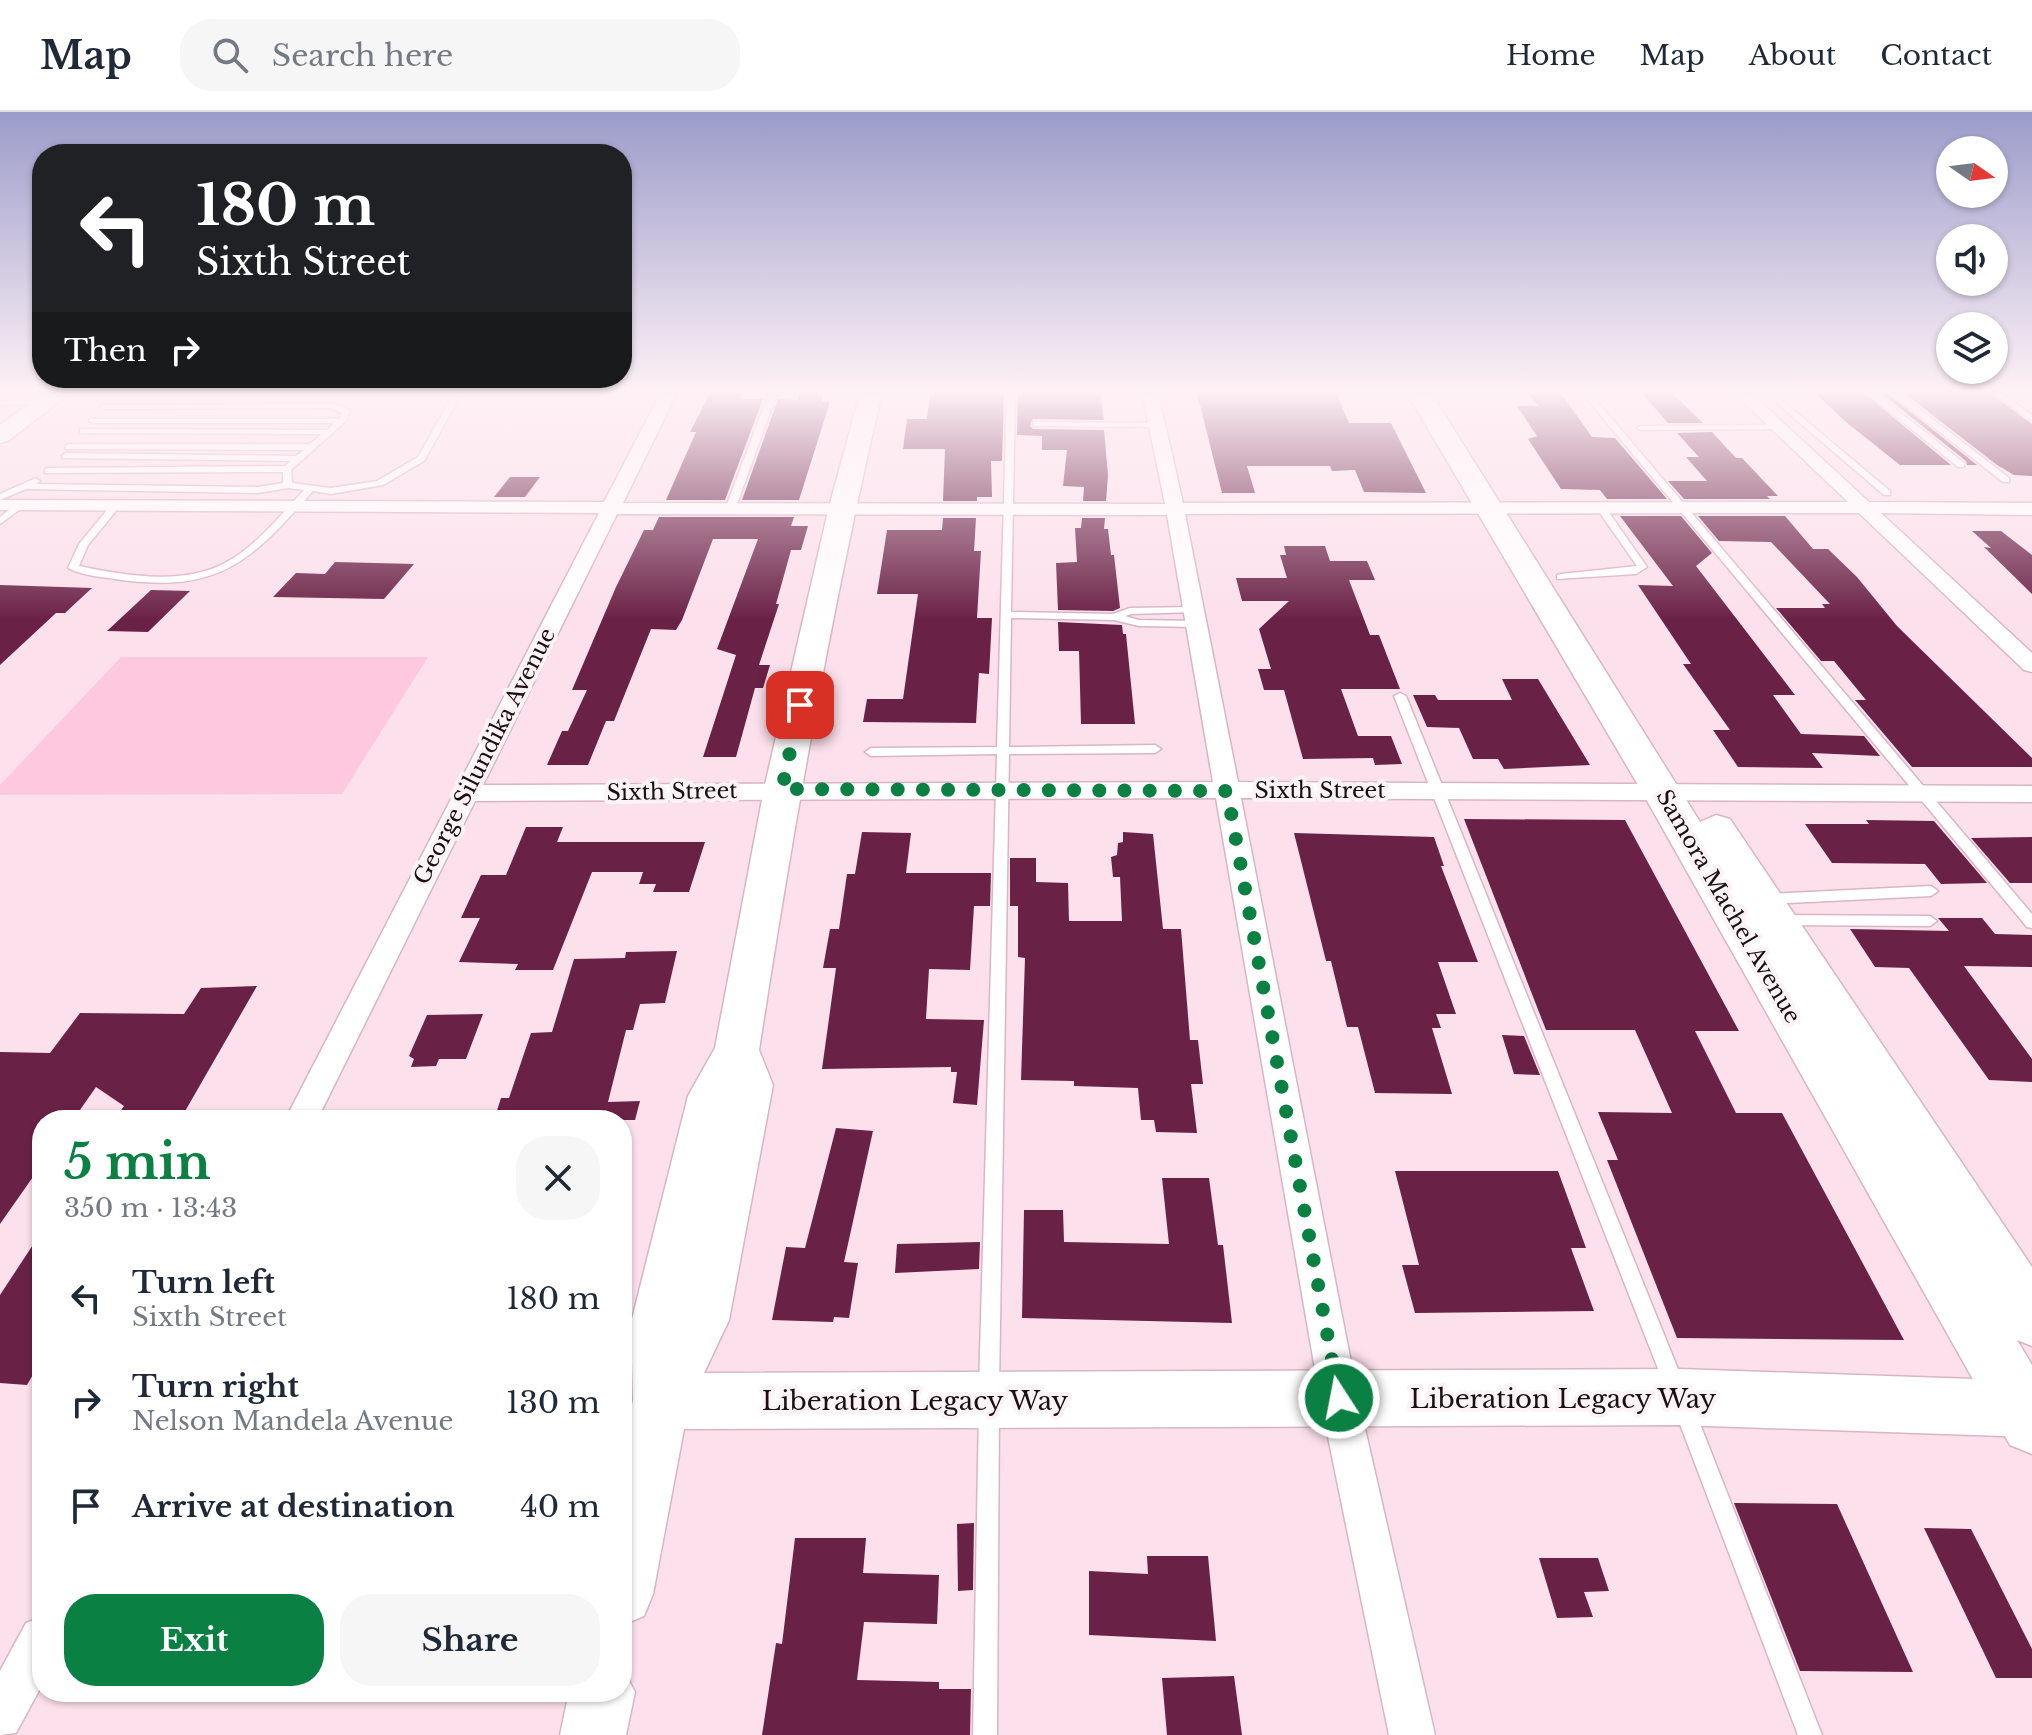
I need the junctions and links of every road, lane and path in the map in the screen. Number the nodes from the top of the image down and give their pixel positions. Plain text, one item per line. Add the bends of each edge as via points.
1 (50, 469) edge
2 (287, 469) joint
3 (404, 469) edge
4 (631, 469) edge
5 (745, 469) edge
6 (852, 469) edge
7 (1008, 469) edge
8 (1166, 469) edge
9 (1475, 469) edge
10 (1486, 469) edge
11 (1650, 469) edge
12 (1824, 469) edge
13 (1858, 469) edge
14 (1992, 469) edge
15 (48, 471) junction
16 (2006, 480) dead end
17 (288, 485) junction
18 (309, 490) junction
19 (1887, 493) dead end
20 (25, 496) junction
21 (0, 497) edge
22 (0, 505) edge
23 (115, 506) junction
24 (1600, 506) junction
25 (1682, 506) junction
26 (1864, 506) junction
27 (293, 507) junction
28 (612, 507) junction
29 (731, 507) junction
30 (842, 507) junction
31 (1503, 507) junction
32 (1175, 508) junction
33 (2032, 509) edge
34 (1006, 510) junction
35 (0, 521) edge
36 (1561, 577) junction
37 (1006, 615) junction
38 (1195, 617) junction
39 (2032, 665) edge
40 (1400, 696) dead end
41 (1155, 749) dead end
42 (871, 752) dead end
43 (1005, 753) junction
44 (782, 789) junction
45 (1438, 789) junction
46 (1004, 790) junction
47 (1676, 790) junction
48 (1227, 791) junction
49 (464, 793) junction
50 (1924, 793) junction
51 (2032, 794) edge
52 (1931, 891) dead end
53 (1768, 909) junction
54 (1930, 921) dead end
55 (2032, 923) edge
56 (306, 1110) edge
57 (2032, 1318) edge
58 (1680, 1397) junction
59 (1339, 1398) junction
60 (661, 1401) junction
61 (989, 1402) junction
62 (2029, 1414) edge
63 (632, 1545) edge
64 (32, 1658) edge
65 (600, 1702) edge
66 (0, 1717) edge
67 (593, 1735) edge
68 (985, 1735) edge
69 (1412, 1735) edge
70 (1810, 1735) edge

1 - 15 lane
2 - 15 lane
2 - 17 lane
3 - 18 lane via 380,483
4 - 28 street, George Silundika Avenue
5 - 29 lane
6 - 30 main road
7 - 34 lane
8 - 32 street
9 - 31 highway, Samora Machel Avenue
10 - 31 highway, Samora Machel Avenue
11 - 25 lane
12 - 26 street
13 - 19 lane
14 - 16 lane
15 - 20 lane
17 - 18 lane
17 - 20 lane
18 - 27 lane
20 - 21 lane
20 - 22 street
20 - 23 street
20 - 35 lane
23 - 27 street
23 - 27 lane via 84,544 73,568 168,581 223,569
24 - 25 street
24 - 31 street
24 - 36 lane via 1642,567
25 - 26 street
25 - 50 lane
26 - 33 street
26 - 39 street
27 - 28 street
28 - 29 street
28 - 49 street, George Silundika Avenue
29 - 30 street
30 - 34 street
30 - 44 main road
31 - 32 street
31 - 36 highway, Samora Machel Avenue
31 - 47 highway, Samora Machel Avenue
32 - 34 street
32 - 38 street
34 - 37 lane
36 - 47 highway, Samora Machel Avenue
37 - 38 lane via 1114,617 1139,623
37 - 43 lane
38 - 48 street
40 - 45 lane
41 - 43 lane
42 - 43 lane
43 - 46 lane
44 - 46 street, Sixth Street
44 - 49 street, Sixth Street
44 - 60 main road via 737,1050 750,1085 702,1320
45 - 47 street, Sixth Street
45 - 48 street, Sixth Street
45 - 58 lane
46 - 48 street, Sixth Street
46 - 61 lane
47 - 50 street, Sixth Street
47 - 53 highway, Samora Machel Avenue
47 - 62 highway, Samora Machel Avenue
48 - 59 street
49 - 56 street, George Silundika Avenue
50 - 51 street, Sixth Street
50 - 55 lane
52 - 53 lane
53 - 54 lane
53 - 57 highway, Samora Machel Avenue
58 - 59 main road, Liberation Legacy Way
58 - 62 main road, Liberation Legacy Way
58 - 70 lane
59 - 61 main road, Liberation Legacy Way
59 - 69 street
60 - 61 main road, Liberation Legacy Way
60 - 63 main road
61 - 68 lane
64 - 66 street
65 - 67 main road

